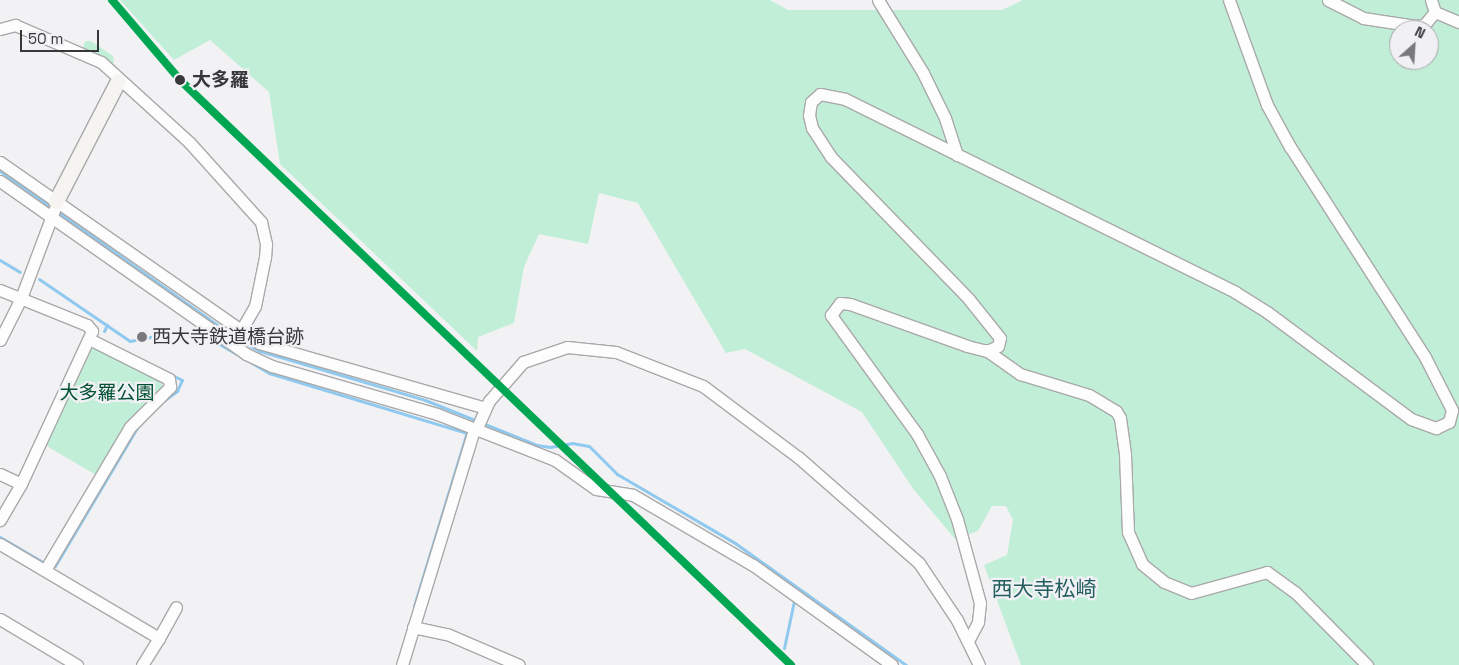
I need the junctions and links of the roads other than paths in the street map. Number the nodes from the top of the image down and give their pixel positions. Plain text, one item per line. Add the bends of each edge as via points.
1 (878, 0) edge
2 (1229, 0) edge
3 (1328, 0) edge
4 (1431, 0) edge
5 (1436, 12) junction
6 (1459, 22) edge
7 (0, 29) edge
8 (118, 81) junction
9 (956, 155) junction
10 (0, 162) edge
11 (0, 182) edge
12 (54, 209) junction
13 (0, 290) edge
14 (21, 298) junction
15 (89, 339) junction
16 (0, 340) edge
17 (234, 342) junction
18 (986, 350) junction
19 (479, 422) junction
20 (0, 474) edge
21 (21, 484) junction
22 (0, 520) edge
23 (0, 544) edge
24 (45, 570) junction
25 (176, 607) dead end
26 (0, 619) edge
27 (413, 627) junction
28 (159, 638) junction
29 (968, 641) junction
30 (78, 665) edge
31 (142, 665) edge
32 (402, 665) edge
33 (518, 665) edge
34 (892, 665) edge
35 (979, 665) edge
36 (1367, 665) edge

1 - 9 street via 923,73 945,118
2 - 9 street via 1267,105 1290,148 1448,398 1452,410 1444,426 1426,426 1411,419 1267,312 1235,292
3 - 5 street via 1363,18 1415,26 1424,25
4 - 5 street
5 - 6 street
7 - 8 street via 15,25 82,52 101,62
8 - 12 street
8 - 17 street via 133,88 189,142 261,222 266,244 255,306
9 - 18 street via 846,99 820,94 811,102 812,128 830,157 990,323 1000,338 998,346
10 - 12 street
11 - 12 street
12 - 14 street
12 - 17 street
12 - 17 street
13 - 14 street
14 - 15 street via 87,325 92,331
14 - 16 street
15 - 21 street
15 - 24 street via 169,379 170,387 130,427
17 - 19 street via 264,346
17 - 19 street via 272,366 437,414
18 - 29 street via 933,336 850,304 840,303 831,315 917,434 940,476 957,519 980,603 978,622
18 - 36 street via 1020,374 1089,395 1116,410 1125,454 1128,532 1142,564 1164,582 1191,593 1268,572 1295,592
19 - 27 street
19 - 29 street via 523,362 567,347 616,352 703,386 798,457 919,563
19 - 34 street via 555,460 596,489 628,492 642,499 753,565
20 - 21 street
21 - 22 street
23 - 24 street
24 - 28 street
25 - 28 street
26 - 30 street
27 - 32 street
27 - 33 street via 447,634
28 - 31 street
29 - 35 street

